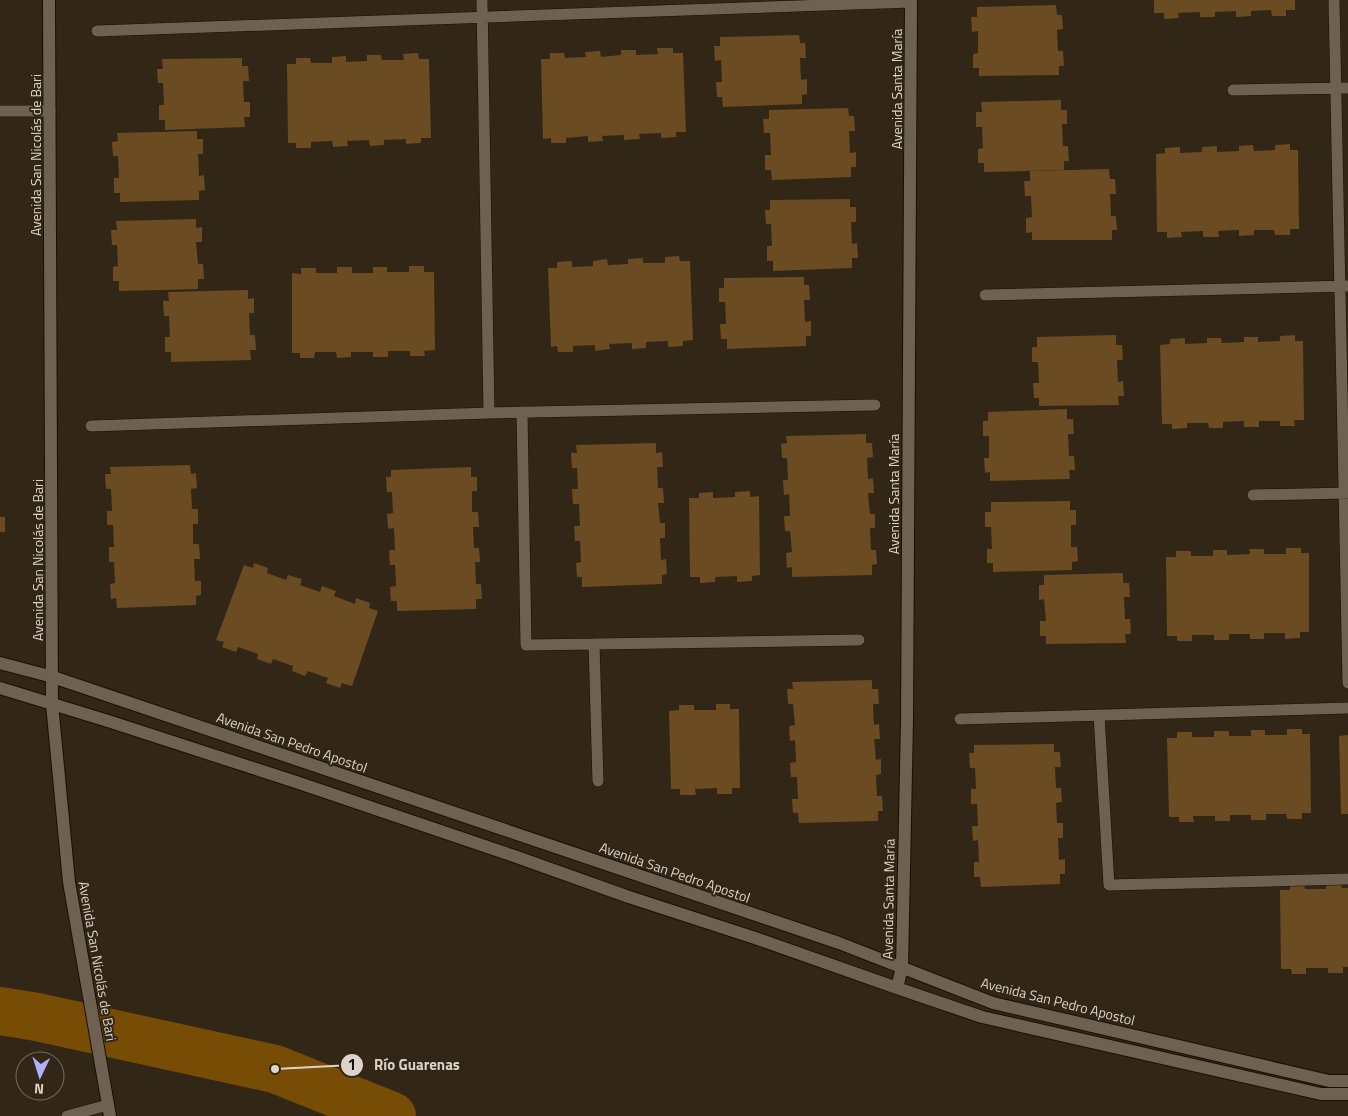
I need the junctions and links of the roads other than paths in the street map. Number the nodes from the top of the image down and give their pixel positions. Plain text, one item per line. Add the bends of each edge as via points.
1 (49, 0) edge
2 (482, 0) edge
3 (1334, 0) edge
4 (911, 1) edge
5 (482, 18) junction
6 (97, 31) dead end
7 (1336, 88) junction
8 (1348, 88) edge
9 (1233, 90) dead end
10 (0, 111) edge
11 (50, 111) junction
12 (1344, 286) edge
13 (984, 295) dead end
14 (875, 404) dead end
15 (522, 412) junction
16 (489, 413) junction
17 (91, 426) dead end
18 (1346, 493) edge
19 (1253, 495) dead end
20 (859, 640) dead end
21 (594, 644) junction
22 (0, 663) edge
23 (52, 678) junction
24 (1348, 682) edge
25 (0, 688) edge
26 (52, 704) junction
27 (1348, 708) edge
28 (1099, 715) junction
29 (960, 719) dead end
30 (598, 781) dead end
31 (1348, 879) edge
32 (902, 968) junction
33 (897, 988) junction
34 (1348, 1081) edge
35 (1348, 1094) edge
36 (109, 1110) edge
37 (67, 1116) edge

1 - 11 street, Avenida San Nicolás de Bari
2 - 5 lane
3 - 7 lane
4 - 5 lane
4 - 32 street, Avenida Santa María via 907,721
5 - 6 lane
5 - 16 lane
7 - 8 lane
7 - 9 lane
7 - 12 lane
10 - 11 lane
11 - 23 street, Avenida San Nicolás de Bari
12 - 13 lane
12 - 18 lane
14 - 15 lane
15 - 16 lane
15 - 21 lane via 526,646
16 - 17 lane
18 - 19 lane
18 - 24 lane
20 - 21 lane
21 - 30 lane
22 - 23 street, Avenida San Pedro Apostol
23 - 26 street, Avenida San Nicolás de Bari
23 - 32 street, Avenida San Pedro Apostol via 820,937
25 - 26 street
26 - 33 street via 296,782
26 - 36 street, Avenida San Nicolás de Bari via 69,882
27 - 28 lane
28 - 29 lane
28 - 31 lane via 1109,885
32 - 33 street, Avenida Santa María
32 - 34 street, Avenida San Pedro Apostol via 994,1003 1329,1081
33 - 35 street via 982,1017 1321,1094
36 - 37 lane

